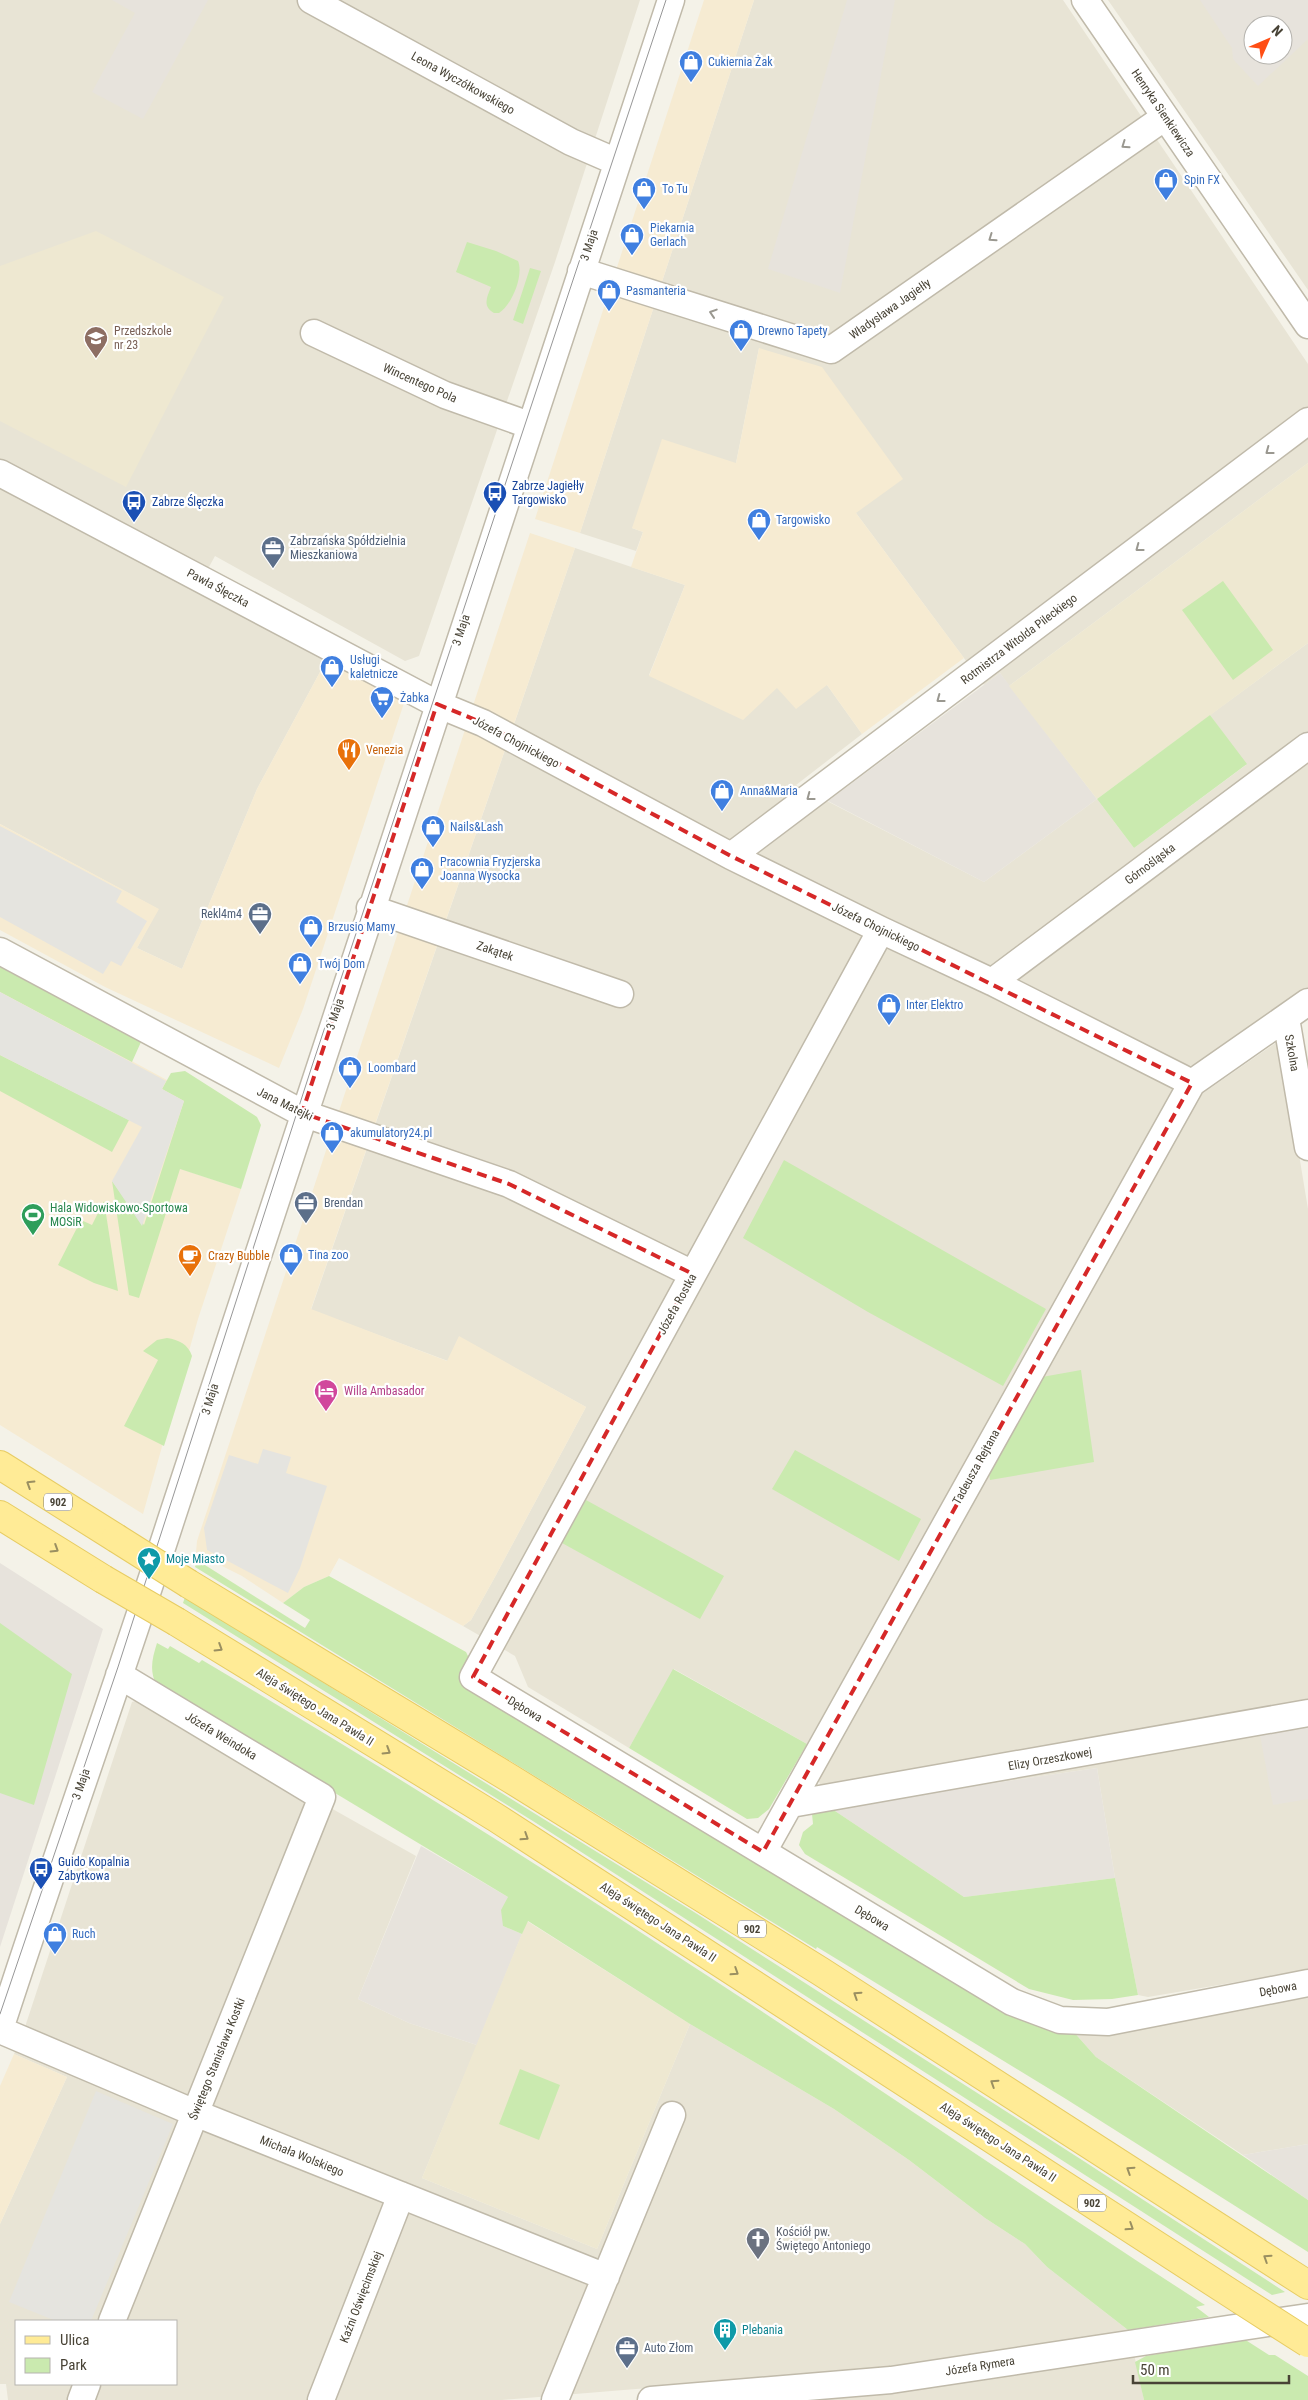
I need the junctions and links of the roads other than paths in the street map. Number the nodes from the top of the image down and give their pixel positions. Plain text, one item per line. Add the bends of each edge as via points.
1 (311, 0) edge
2 (671, 0) edge
3 (1085, 0) edge
4 (1165, 117) junction
5 (616, 162) junction
6 (580, 271) junction
7 (1308, 325) edge
8 (314, 333) dead end
9 (1308, 421) edge
10 (529, 425) junction
11 (0, 472) edge
12 (437, 704) junction
13 (1308, 746) edge
14 (731, 856) junction
15 (370, 908) junction
16 (881, 930) junction
17 (0, 951) edge
18 (992, 982) junction
19 (620, 994) dead end
20 (1308, 1002) edge
21 (1286, 1018) junction
22 (1192, 1083) junction
23 (302, 1113) junction
24 (1308, 1147) edge
25 (693, 1274) junction
26 (0, 1465) edge
27 (0, 1515) edge
28 (119, 1675) junction
29 (473, 1677) joint
30 (1308, 1713) edge
31 (322, 1798) joint
32 (792, 1804) junction
33 (763, 1852) junction
34 (1308, 1983) edge
35 (0, 2030) edge
36 (195, 2113) junction
37 (672, 2115) dead end
38 (401, 2195) junction
39 (606, 2277) junction
40 (1308, 2285) edge
41 (1308, 2317) edge
42 (112, 2320) edge
43 (1308, 2342) edge
44 (87, 2385) edge
45 (892, 2390) edge
46 (81, 2400) edge
47 (322, 2400) edge
48 (555, 2400) edge
49 (650, 2400) edge

1 - 5 street, Leona Wyczółkowskiego via 571,142
2 - 5 street, 3 Maja
3 - 4 street, Henryka Sienkiewicza
4 -> 6 street, Władysława Jagiełły via 831,350
4 - 7 street, Henryka Sienkiewicza
5 - 6 street, 3 Maja
6 - 10 street, 3 Maja
8 - 10 street, Wincentego Pola via 445,396
9 -> 14 street, Rotmistrza Witolda Pileckiego
10 - 12 street, 3 Maja
11 - 12 street, Pawła Ślęczka
12 - 14 street, Józefa Chojnickiego via 483,723
12 - 15 street, 3 Maja
13 - 18 street, Górnośląska
14 - 16 street, Józefa Chojnickiego
15 - 19 street, Zakątek
15 - 23 street, 3 Maja
16 - 18 street, Józefa Chojnickiego
16 - 25 street, Józefa Rostka
17 - 23 street, Jana Matejki
18 - 22 street, Józefa Chojnickiego
20 - 21 street
21 - 22 street
21 - 24 street, Szkolna
22 - 32 street, Tadeusza Rejtana via 957,1501
23 - 25 street, Jana Matejki via 510,1184
23 - 28 street, 3 Maja
25 - 29 street, Józefa Rostka
40 -> 26 main road, 902, bridge via 812,1966
27 -> 43 main road, Aleja świętego Jana Pawła II / 902, bridge via 495,1817
28 - 31 street, Józefa Weindoka
28 - 35 street, 3 Maja
29 - 33 street, Dębowa
30 - 32 street, Elizy Orzeszkowej
31 - 36 street, Świętego Stanisława Kostki
32 - 33 street, Tadeusza Rejtana
33 - 34 street, Dębowa via 1012,2002 1060,2020 1108,2022
35 - 36 street, Michała Wolskiego
36 - 38 street, Michała Wolskiego
36 - 42 street, Świętego Stanisława Kostki
37 - 39 street
38 - 39 street, Michała Wolskiego
38 - 47 street, Kaźni Oświęcimskiej
39 - 48 street
41 - 45 street, Józefa Rymera
44 - 46 street
45 - 49 street, Józefa Rymera

